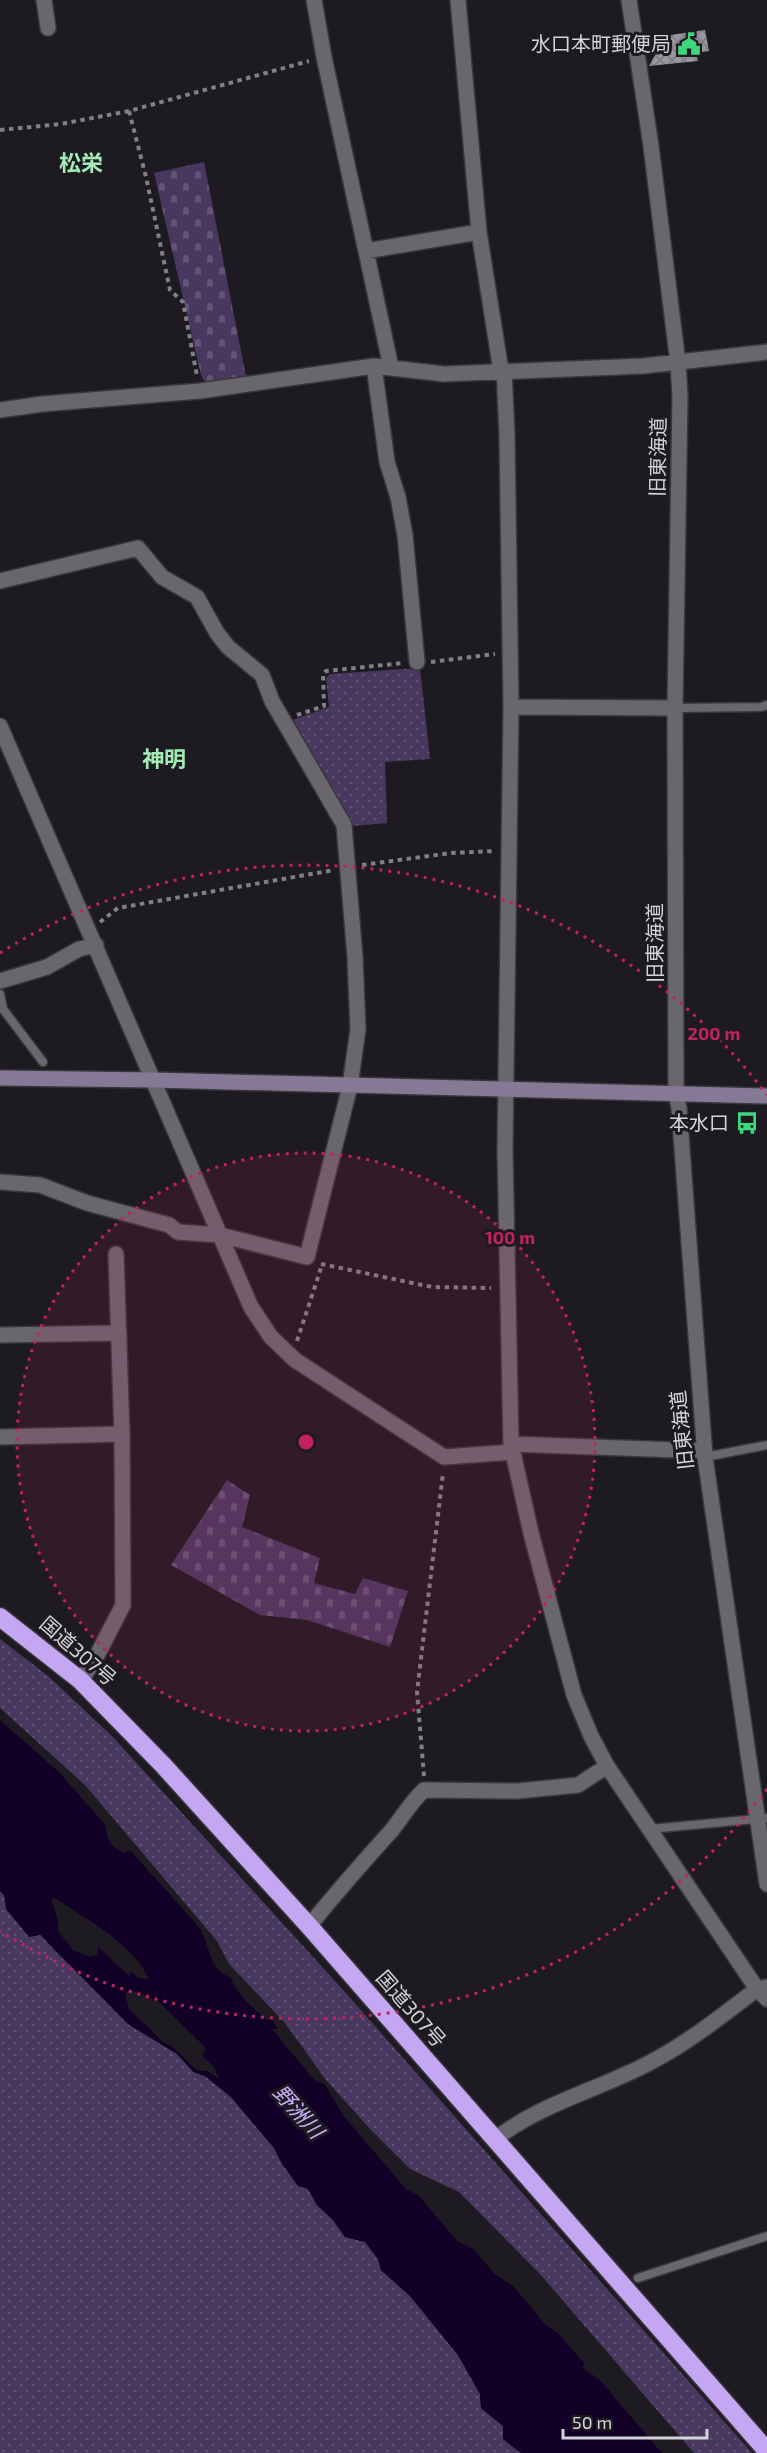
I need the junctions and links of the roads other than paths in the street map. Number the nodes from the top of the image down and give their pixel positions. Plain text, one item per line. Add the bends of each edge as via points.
1 (44, 0) edge
2 (314, 0) edge
3 (458, 0) edge
4 (629, 0) edge
5 (48, 28) dead end
6 (479, 232) junction
7 (366, 251) junction
8 (767, 352) edge
9 (678, 363) junction
10 (374, 366) junction
11 (391, 367) junction
12 (503, 370) junction
13 (0, 410) edge
14 (0, 581) edge
15 (417, 662) road end
16 (767, 705) edge
17 (511, 707) junction
18 (675, 708) junction
19 (0, 726) edge
20 (96, 945) junction
21 (0, 981) edge
22 (0, 994) edge
23 (42, 1062) dead end
24 (0, 1078) edge
25 (154, 1080) junction
26 (350, 1086) junction
27 (506, 1090) junction
28 (676, 1093) junction
29 (767, 1096) edge
30 (0, 1182) edge
31 (220, 1235) junction
32 (116, 1254) dead end
33 (119, 1333) junction
34 (0, 1335) edge
35 (122, 1434) junction
36 (0, 1437) edge
37 (767, 1445) edge
38 (512, 1448) junction
39 (705, 1454) junction
40 (0, 1617) edge
41 (80, 1680) junction
42 (607, 1766) junction
43 (762, 1819) edge
44 (650, 1829) junction
45 (767, 1884) edge
46 (309, 1926) junction
47 (764, 1992) edge
48 (494, 2140) junction
49 (767, 2236) edge
50 (638, 2278) dead end
51 (767, 2451) edge

1 - 5 street
2 - 7 street
3 - 6 street
4 - 9 street, 旧東海道
6 - 7 street
6 - 12 street
7 - 11 street
8 - 9 street
9 - 12 street
9 - 18 street, 旧東海道
10 - 11 street
10 - 13 street via 200,391
10 - 15 street via 387,462 405,535
11 - 12 street via 444,374
12 - 17 street
14 - 26 street via 138,548 162,577 197,597 228,647 262,675 282,719 344,825 358,1014
16 - 18 lane
17 - 18 street
17 - 27 street
18 - 28 street, 旧東海道
19 - 20 street
20 - 21 street via 47,967
20 - 25 street
22 - 23 lane via 3,1009
24 - 25 street
25 - 26 street
25 - 31 street
26 - 27 street
26 - 31 street via 307,1257
27 - 28 street
27 - 38 street
28 - 29 street
28 - 39 street, 旧東海道
30 - 31 street via 40,1185 87,1203 169,1225 178,1232
31 - 38 street via 251,1307 271,1337 292,1357 444,1457
32 - 33 street
33 - 34 street
33 - 35 street
35 - 36 street
35 - 41 street via 123,1605 106,1641
37 - 39 lane
38 - 39 street
38 - 42 street via 574,1695
39 - 43 street, 旧東海道
40 - 41 highway, 国道307号
41 - 46 highway, 国道307号
42 - 44 street
42 - 46 street via 578,1785 518,1791 424,1790
43 - 44 lane
43 - 45 street, 旧東海道
44 - 47 street
46 - 48 highway, 国道307号
47 - 48 street via 677,2048 556,2103
48 - 51 highway, 国道307号
49 - 50 lane

